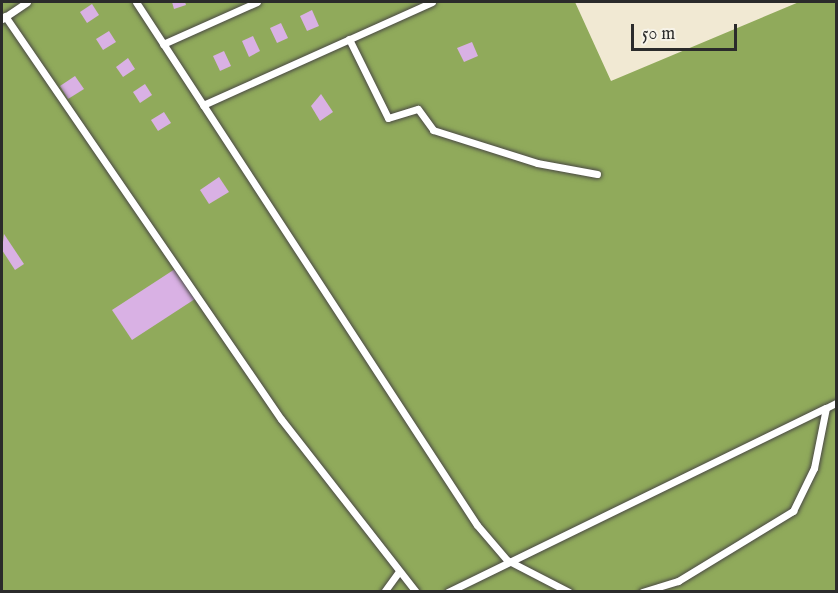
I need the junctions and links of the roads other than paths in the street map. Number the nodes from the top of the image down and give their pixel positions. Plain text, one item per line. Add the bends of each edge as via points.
1 (27, 2) edge
2 (136, 2) edge
3 (257, 2) edge
4 (432, 2) edge
5 (3, 18) edge
6 (349, 39) junction
7 (163, 44) junction
8 (202, 105) junction
9 (597, 174) dead end
10 (837, 403) edge
11 (826, 408) junction
12 (507, 560) junction
13 (398, 573) junction
14 (384, 591) edge
15 (416, 591) edge
16 (448, 591) edge
17 (569, 591) edge
18 (642, 591) edge

1 - 5 lane
2 - 7 lane
3 - 7 lane
4 - 6 lane
5 - 13 lane via 281,419
6 - 8 lane
6 - 9 lane via 388,118 418,109 433,130 537,163
7 - 8 lane
8 - 12 lane via 477,525
10 - 11 lane
11 - 12 lane
11 - 18 lane via 814,468 794,511 678,581
12 - 16 lane
12 - 17 lane
13 - 14 lane
13 - 15 lane

